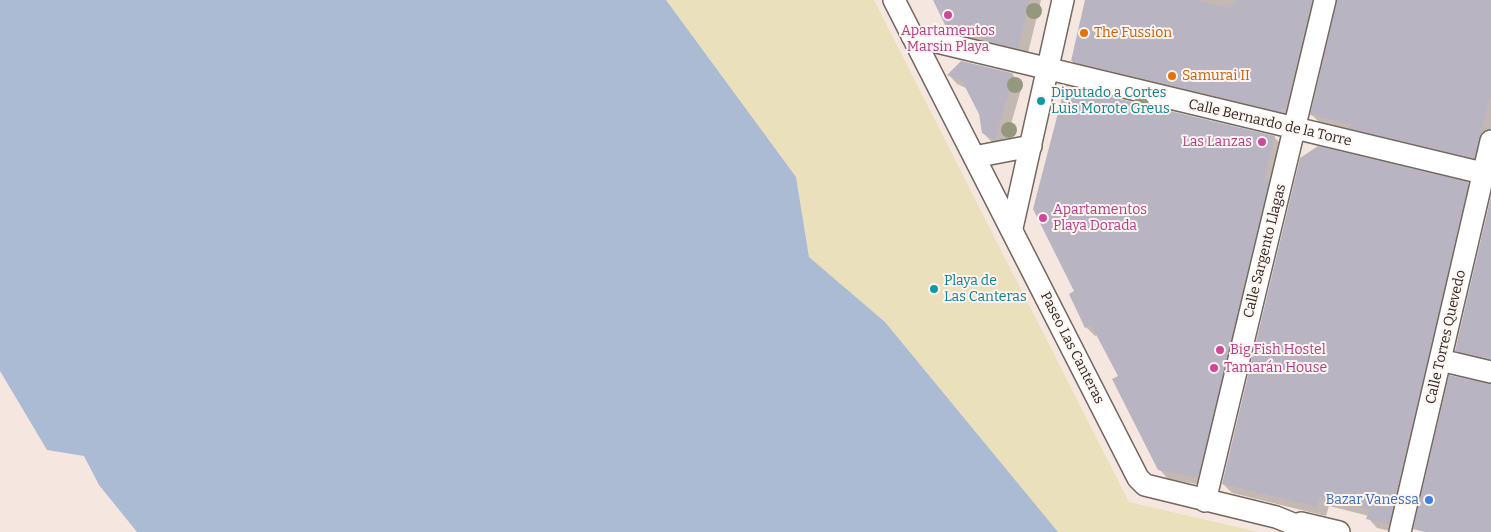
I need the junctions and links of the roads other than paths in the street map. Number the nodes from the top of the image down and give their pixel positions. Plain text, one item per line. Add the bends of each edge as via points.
1 (894, 0) edge
2 (1063, 0) edge
3 (1324, 0) edge
4 (912, 36) junction
5 (1048, 70) junction
6 (1295, 129) junction
7 (1491, 141) edge
8 (1030, 146) junction
9 (974, 157) junction
10 (1487, 174) edge
11 (1012, 228) junction
12 (1440, 360) junction
13 (1491, 372) edge
14 (1205, 501) junction
15 (1276, 517) junction
16 (1313, 532) edge
17 (1339, 532) edge
18 (1400, 532) edge

1 - 4 street, Paseo Las Canteras
2 - 5 street
3 - 6 street, Calle Sargento Llagas
4 - 5 street, Calle Bernardo de la Torre
4 - 9 street, Paseo Las Canteras
5 - 6 street, Calle Bernardo de la Torre
5 - 8 street
6 - 10 street, Calle Bernardo de la Torre
6 - 14 street, Calle Sargento Llagas
7 - 10 street, Calle Torres Quevedo
8 - 9 street
8 - 11 street
9 - 11 street, Paseo Las Canteras
10 - 12 street, Calle Torres Quevedo
11 - 14 street, Paseo Las Canteras via 1138,478 1146,485
12 - 13 street
12 - 18 street, Calle Torres Quevedo
14 - 15 street, Paseo Las Canteras
15 - 16 street, Paseo Las Canteras
15 - 17 street

